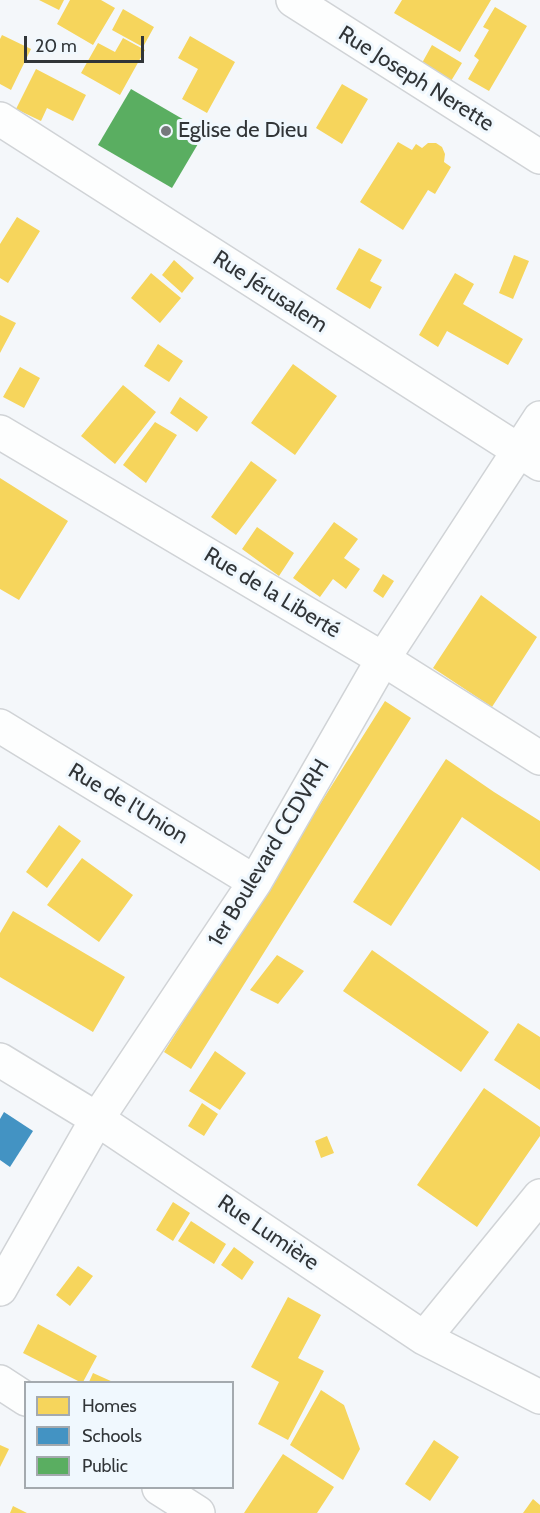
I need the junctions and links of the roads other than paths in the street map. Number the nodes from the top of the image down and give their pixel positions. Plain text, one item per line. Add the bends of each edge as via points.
1 (292, 0) edge
2 (0, 119) edge
3 (540, 157) edge
4 (540, 418) edge
5 (0, 432) edge
6 (530, 458) edge
7 (383, 658) junction
8 (0, 726) edge
9 (540, 758) edge
10 (255, 882) junction
11 (0, 1060) edge
12 (97, 1119) junction
13 (540, 1196) edge
14 (0, 1289) edge
15 (424, 1338) junction
16 (0, 1382) edge
17 (540, 1397) edge
18 (24, 1398) edge
19 (161, 1489) edge
20 (198, 1513) edge

1 - 3 street, Rue Joseph Nerette
2 - 6 street, Rue Jérusalem
4 - 6 street, 1er Boulevard CCDVRH
5 - 7 street, Rue de la Liberté
6 - 7 street, 1er Boulevard CCDVRH
7 - 9 street, Rue de la Liberté
7 - 10 street, 1er Boulevard CCDVRH
8 - 10 street, Rue de l'Union
10 - 12 street, 1er Boulevard CCDVRH
11 - 12 street, Rue Lumière
12 - 14 street, 1er Boulevard CCDVRH
12 - 15 street, Rue Lumière
13 - 15 street
15 - 17 street, Rue Lumière
16 - 18 street
19 - 20 street

